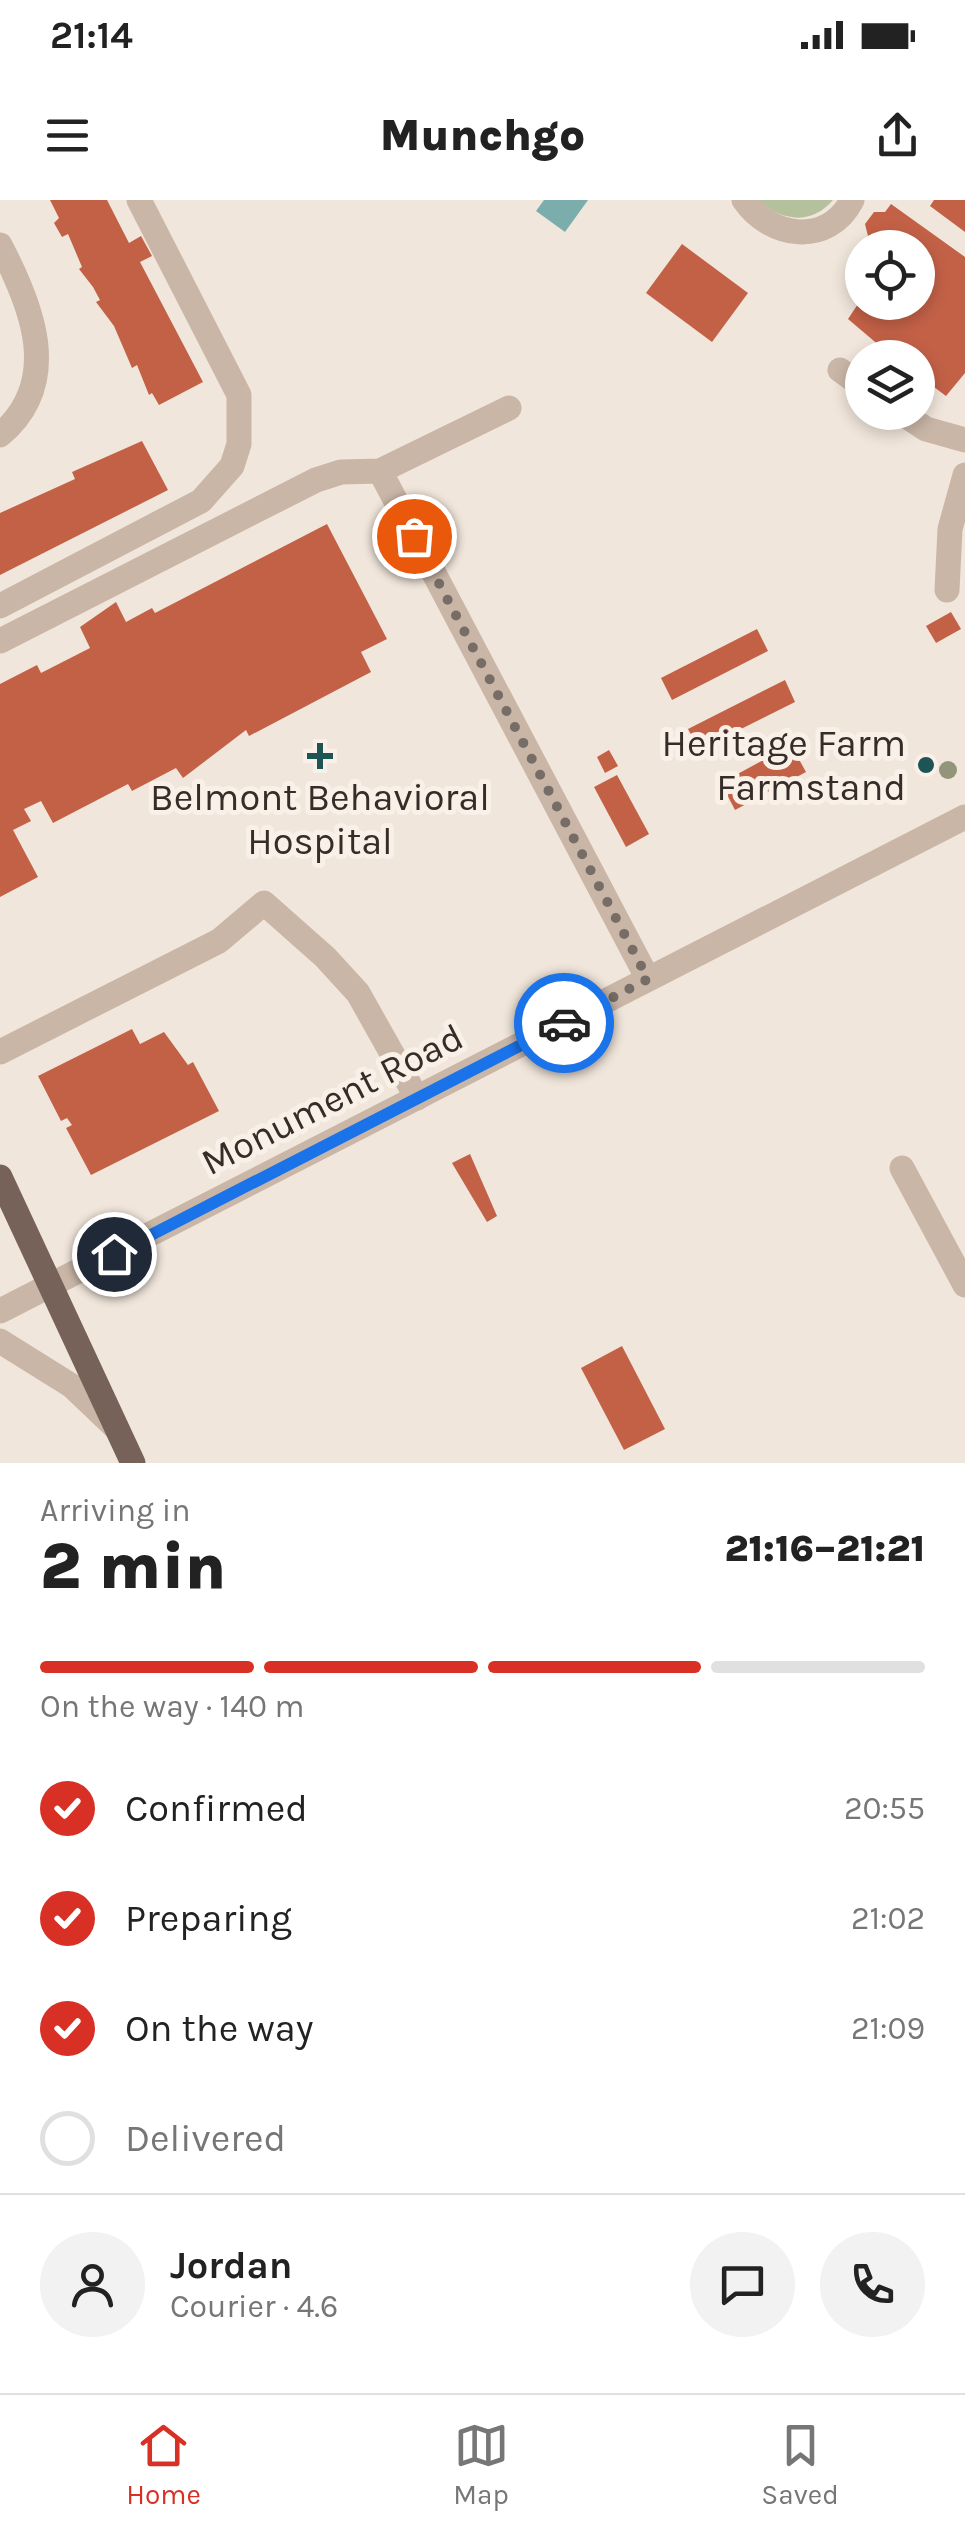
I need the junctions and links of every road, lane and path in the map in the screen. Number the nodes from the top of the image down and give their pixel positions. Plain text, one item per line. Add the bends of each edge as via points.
1 (139, 200) edge
2 (744, 200) edge
3 (852, 200) edge
4 (0, 246) edge
5 (9, 283) edge
6 (840, 370) dead end
7 (845, 374) edge
8 (509, 408) dead end
9 (930, 430) edge
10 (0, 435) edge
11 (965, 440) edge
12 (380, 471) junction
13 (965, 475) edge
14 (947, 590) dead end
15 (0, 606) edge
16 (0, 641) edge
17 (965, 817) edge
18 (648, 979) junction
19 (0, 1052) edge
20 (417, 1098) junction
21 (902, 1168) dead end
22 (0, 1177) edge
23 (965, 1285) edge
24 (50, 1286) junction
25 (0, 1312) edge
26 (0, 1341) edge
27 (117, 1429) junction
28 (132, 1463) edge

1 - 15 street via 239,395 240,444 232,466 202,501
2 - 3 street via 756,217 792,233 832,223
4 - 5 street
5 - 10 street via 32,314 38,356 30,394
6 - 7 street
8 - 12 street
9 - 11 street
12 - 16 street via 316,480
12 - 18 street
13 - 14 street via 950,530
17 - 18 street, Monument Road
18 - 20 street, Monument Road
19 - 20 street via 219,941 264,903 358,993
20 - 24 street, Monument Road
21 - 23 street
22 - 24 main road
24 - 25 street, Monument Road
24 - 27 main road
26 - 27 street via 72,1386
27 - 28 main road

